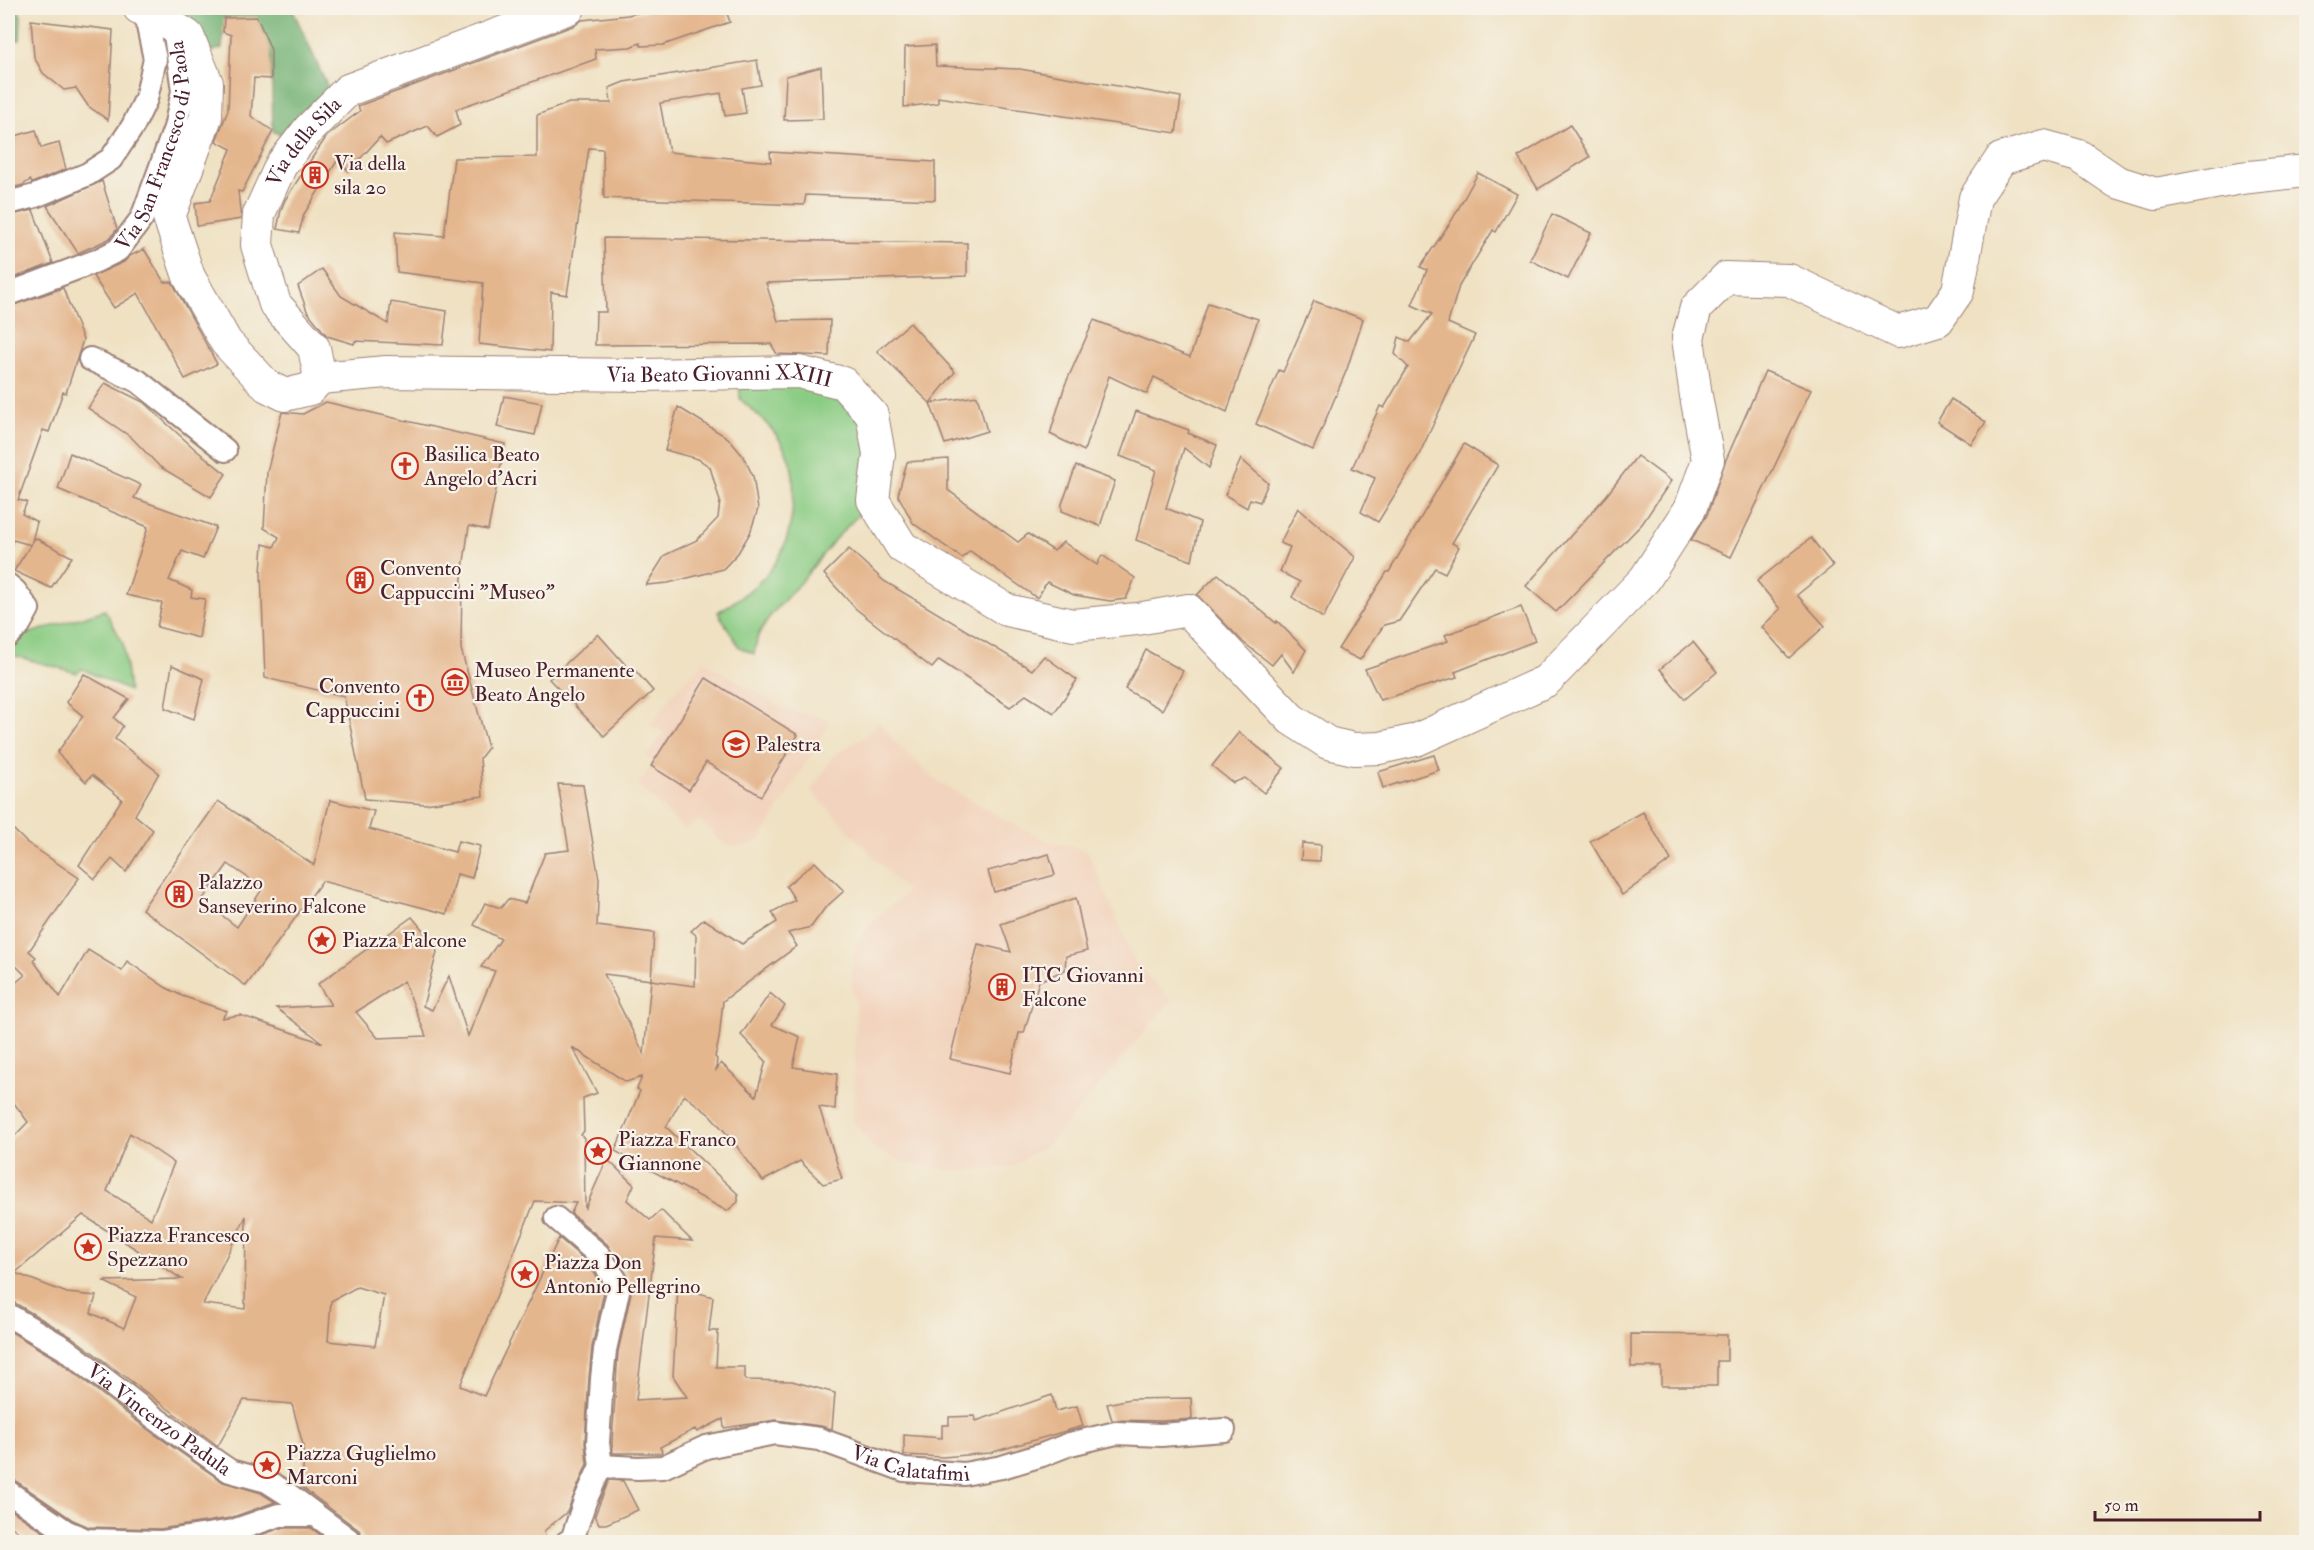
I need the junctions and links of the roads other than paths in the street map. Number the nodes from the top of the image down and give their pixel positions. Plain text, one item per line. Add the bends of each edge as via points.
1 (139, 8) edge
2 (144, 8) edge
3 (569, 8) edge
4 (174, 27) junction
5 (2307, 171) edge
6 (8, 203) edge
7 (8, 294) edge
8 (90, 359) dead end
9 (320, 378) junction
10 (225, 450) dead end
11 (8, 585) edge
12 (13, 631) edge
13 (556, 1218) dead end
14 (8, 1315) edge
15 (1224, 1430) dead end
16 (601, 1466) junction
17 (8, 1491) edge
18 (315, 1515) junction
19 (160, 1542) edge
20 (352, 1542) edge
21 (567, 1542) edge

1 - 2 street
2 - 4 street
2 - 6 street via 155,59 146,99 111,159 88,174
3 - 9 street, Via della Sila via 348,90 309,129 281,165 259,214 257,245 275,304 314,348
4 - 7 street, Via San Francesco di Paola via 183,91 175,128 142,218 118,250
4 - 9 street via 188,36 207,83 206,117 169,217 189,277 226,342 267,386 285,395 310,389
5 - 9 street, Via Beato Giovanni XXIII via 2241,178 2156,194 2117,182 2079,156 2043,146 2001,159 1975,198 1958,291 1938,320 1898,332 1789,280 1726,278 1696,308 1688,338 1708,460 1690,508 1645,579 1546,681 1416,740 1371,749 1328,743 1291,719 1188,610 1137,619 1062,623 1007,610 902,546 873,500 879,454 872,415 843,383 799,372 386,372
8 - 10 street via 138,381
11 - 12 street via 28,609
13 - 16 street via 598,1254 615,1279 618,1291 602,1378 598,1443
14 - 18 street, Via Vincenzo Padula via 64,1348 230,1471 267,1481
15 - 16 street, Via Calatafimi via 1161,1435 1116,1433 1002,1467 964,1474 904,1470 819,1438 775,1434 706,1447 663,1467
16 - 21 street via 572,1540
17 - 19 street via 67,1532 86,1540
18 - 19 street via 279,1515 233,1531
18 - 20 street, Via Vincenzo Padula

